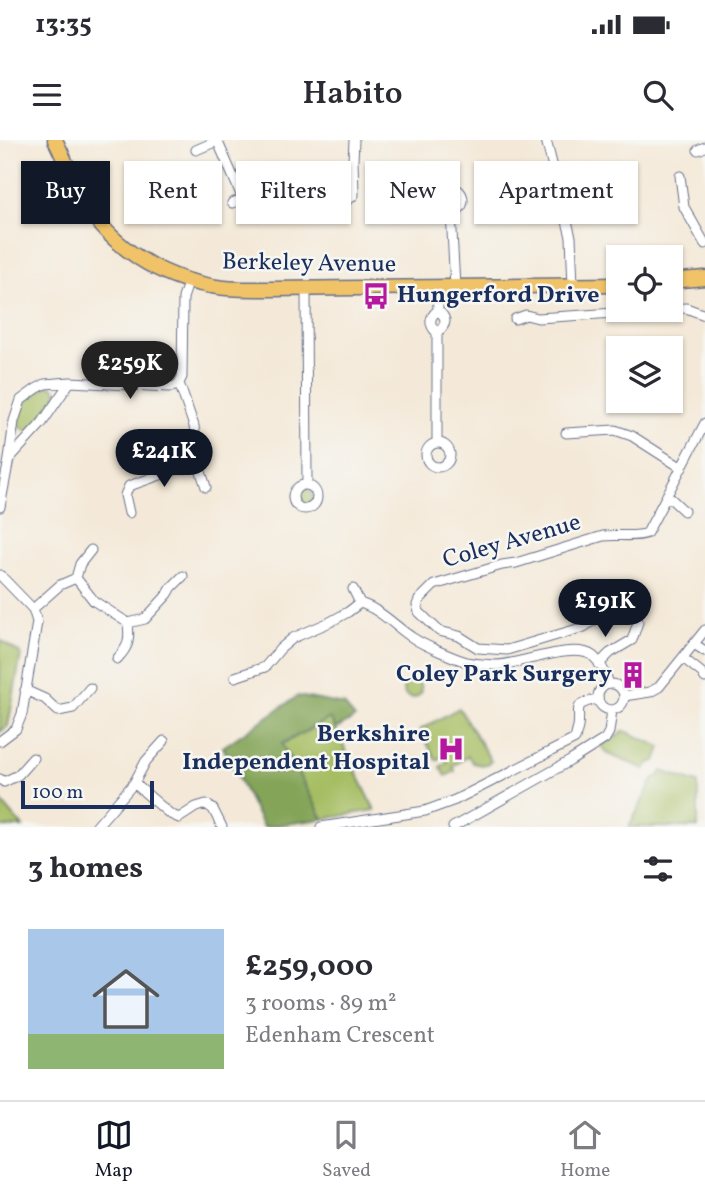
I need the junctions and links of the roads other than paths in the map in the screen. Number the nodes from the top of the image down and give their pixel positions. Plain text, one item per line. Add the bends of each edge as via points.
1 (217, 140) edge
2 (354, 140) edge
3 (546, 140) edge
4 (57, 143) edge
5 (195, 152) dead end
6 (680, 176) dead end
7 (236, 183) edge
8 (351, 198) edge
9 (236, 202) edge
10 (232, 203) dead end
11 (452, 224) edge
12 (705, 244) edge
13 (705, 278) edge
14 (189, 280) junction
15 (683, 280) edge
16 (606, 285) edge
17 (573, 286) junction
18 (455, 287) junction
19 (437, 288) junction
20 (306, 289) junction
21 (683, 308) edge
22 (606, 314) edge
23 (705, 314) edge
24 (515, 318) dead end
25 (70, 383) junction
26 (179, 383) junction
27 (14, 421) junction
28 (705, 423) edge
29 (566, 433) dead end
30 (31, 435) junction
31 (437, 443) dead end
32 (9, 459) junction
33 (199, 466) junction
34 (682, 468) junction
35 (307, 485) dead end
36 (206, 487) dead end
37 (667, 495) junction
38 (0, 508) edge
39 (684, 511) dead end
40 (129, 513) dead end
41 (90, 550) dead end
42 (0, 575) edge
43 (183, 576) dead end
44 (76, 578) junction
45 (353, 589) dead end
46 (360, 603) junction
47 (33, 609) junction
48 (128, 623) junction
49 (705, 630) edge
50 (694, 644) junction
51 (705, 651) edge
52 (682, 658) junction
53 (117, 659) dead end
54 (599, 664) junction
55 (235, 677) dead end
56 (705, 678) edge
57 (609, 684) junction
58 (90, 688) dead end
59 (26, 690) junction
60 (624, 696) junction
61 (597, 699) junction
62 (612, 710) junction
63 (0, 741) edge
64 (164, 741) dead end
65 (33, 758) dead end
66 (0, 779) edge
67 (134, 783) junction
68 (96, 827) edge
69 (222, 827) edge
70 (321, 827) edge
71 (453, 827) edge

1 - 5 street
1 - 7 street
2 - 8 street
3 - 17 street via 571,237
4 - 14 main road, Berkeley Avenue via 85,203 112,237 162,271
6 - 12 street via 684,207
9 - 10 street
11 - 18 street
13 - 15 main road
14 - 20 main road, Berkeley Avenue via 226,288
14 - 26 street via 183,298
16 - 17 main road, Berkeley Avenue
17 - 18 main road, Berkeley Avenue
18 - 19 main road, Berkeley Avenue
19 - 20 main road, Berkeley Avenue
19 - 31 street via 438,310 430,321 437,333
20 - 35 street
21 - 23 street
22 - 24 street
25 - 26 street via 170,387
25 - 27 street via 36,389 21,400
25 - 30 street
26 - 33 street via 194,426
27 - 30 street via 21,432
27 - 32 street
28 - 34 street, Coley Avenue
29 - 34 street via 615,430
30 - 32 street
32 - 38 street
33 - 36 street
33 - 40 street via 129,486 125,495
34 - 37 street, Coley Avenue
37 - 39 street
37 - 54 street, Coley Avenue via 647,533 640,537 603,536 434,585 417,605 439,631 478,648 506,650 584,627 607,611 627,608 636,612 632,640
41 - 44 street
42 - 47 street
43 - 48 street via 145,619
44 - 47 street via 60,585
44 - 48 street via 94,601
45 - 46 street
46 - 54 street via 415,640 467,662 498,665 578,651 592,655
46 - 55 street via 276,646 265,667
47 - 59 street via 37,622
48 - 53 street via 126,649
49 - 50 street
50 - 51 street
50 - 52 street
52 - 56 street
52 - 60 street via 659,687
54 - 57 street
57 - 60 street via 618,685
57 - 61 street via 601,687
58 - 59 street via 73,708 58,711
59 - 63 street via 16,729
60 - 62 street via 622,704
61 - 62 street via 604,709
61 - 70 street via 580,705 575,739 455,800 425,811
62 - 71 street via 606,739
64 - 67 street
65 - 66 street via 18,775 4,782
67 - 68 street
67 - 69 street via 178,818 206,804

